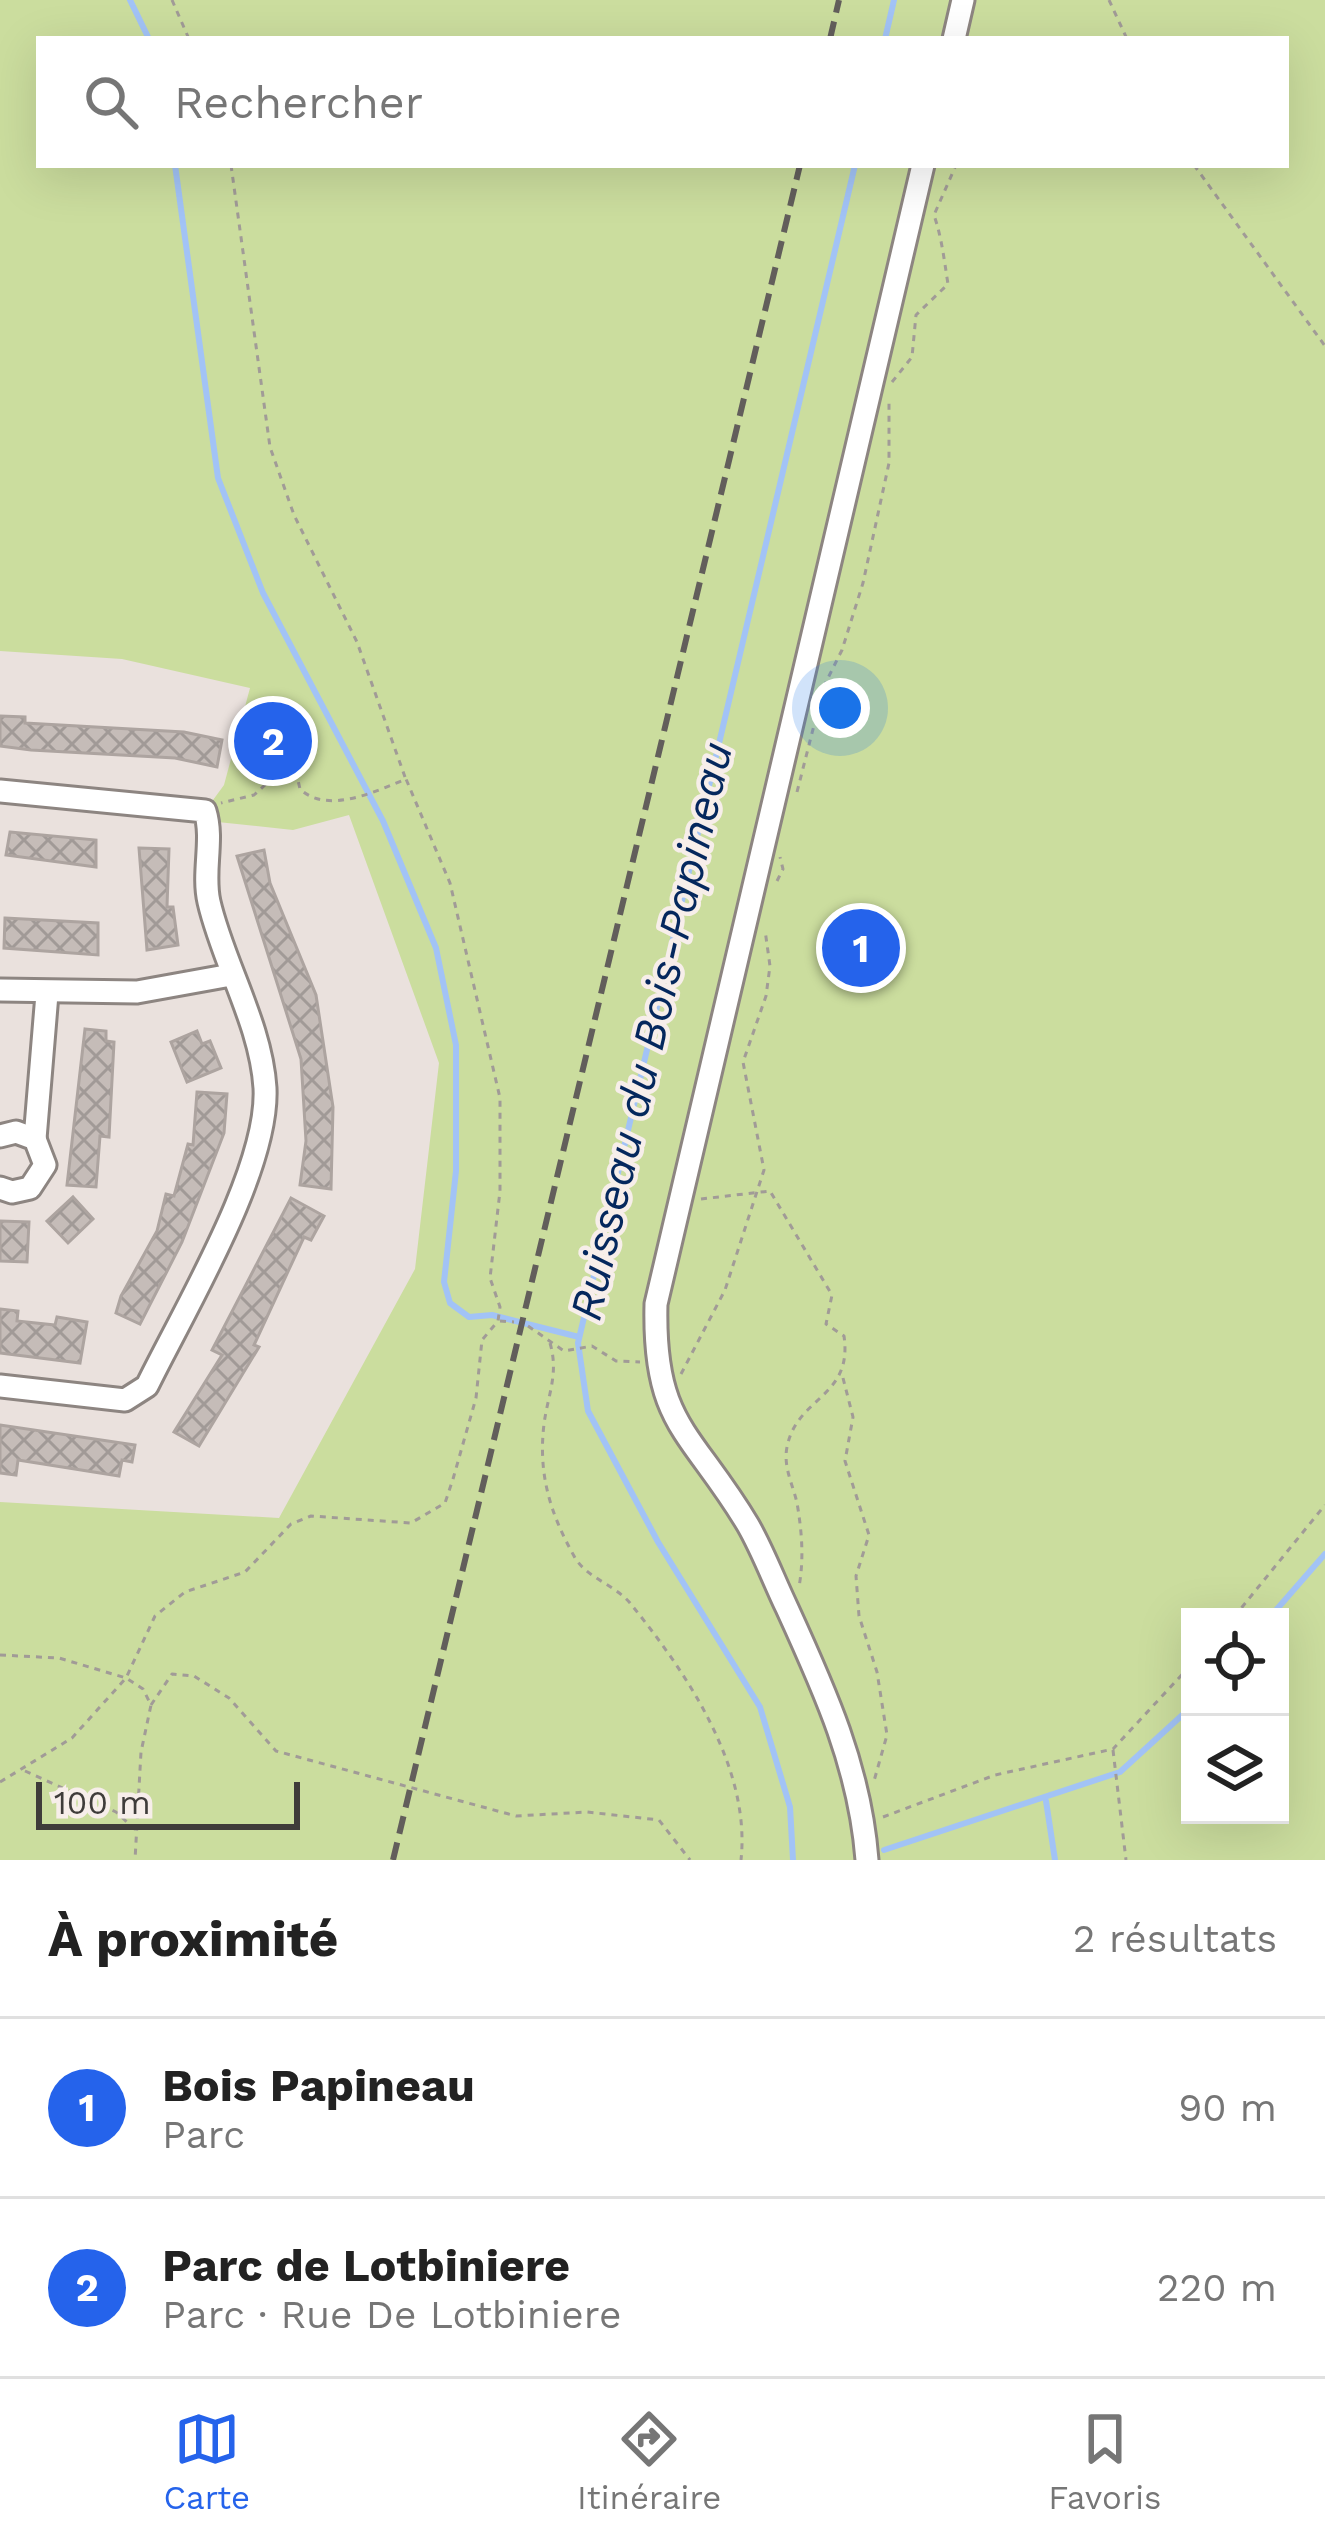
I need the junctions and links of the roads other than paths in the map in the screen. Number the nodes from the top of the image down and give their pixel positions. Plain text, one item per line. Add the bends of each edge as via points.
1 (963, 0) edge
2 (955, 36) edge
3 (922, 168) edge
4 (0, 791) edge
5 (231, 975) junction
6 (0, 990) edge
7 (47, 994) junction
8 (0, 1136) edge
9 (35, 1139) junction
10 (0, 1188) edge
11 (0, 1386) edge
12 (867, 1860) edge

1 - 2 street
3 - 12 street via 656,1304 654,1362 664,1401 749,1527 831,1700 860,1792
4 - 5 street via 205,811 208,900
5 - 7 street via 137,992
5 - 11 street via 259,1052 264,1117 249,1174 147,1386 125,1400
6 - 7 street
7 - 9 street
8 - 9 street
9 - 10 street via 44,1155 38,1182 22,1192

